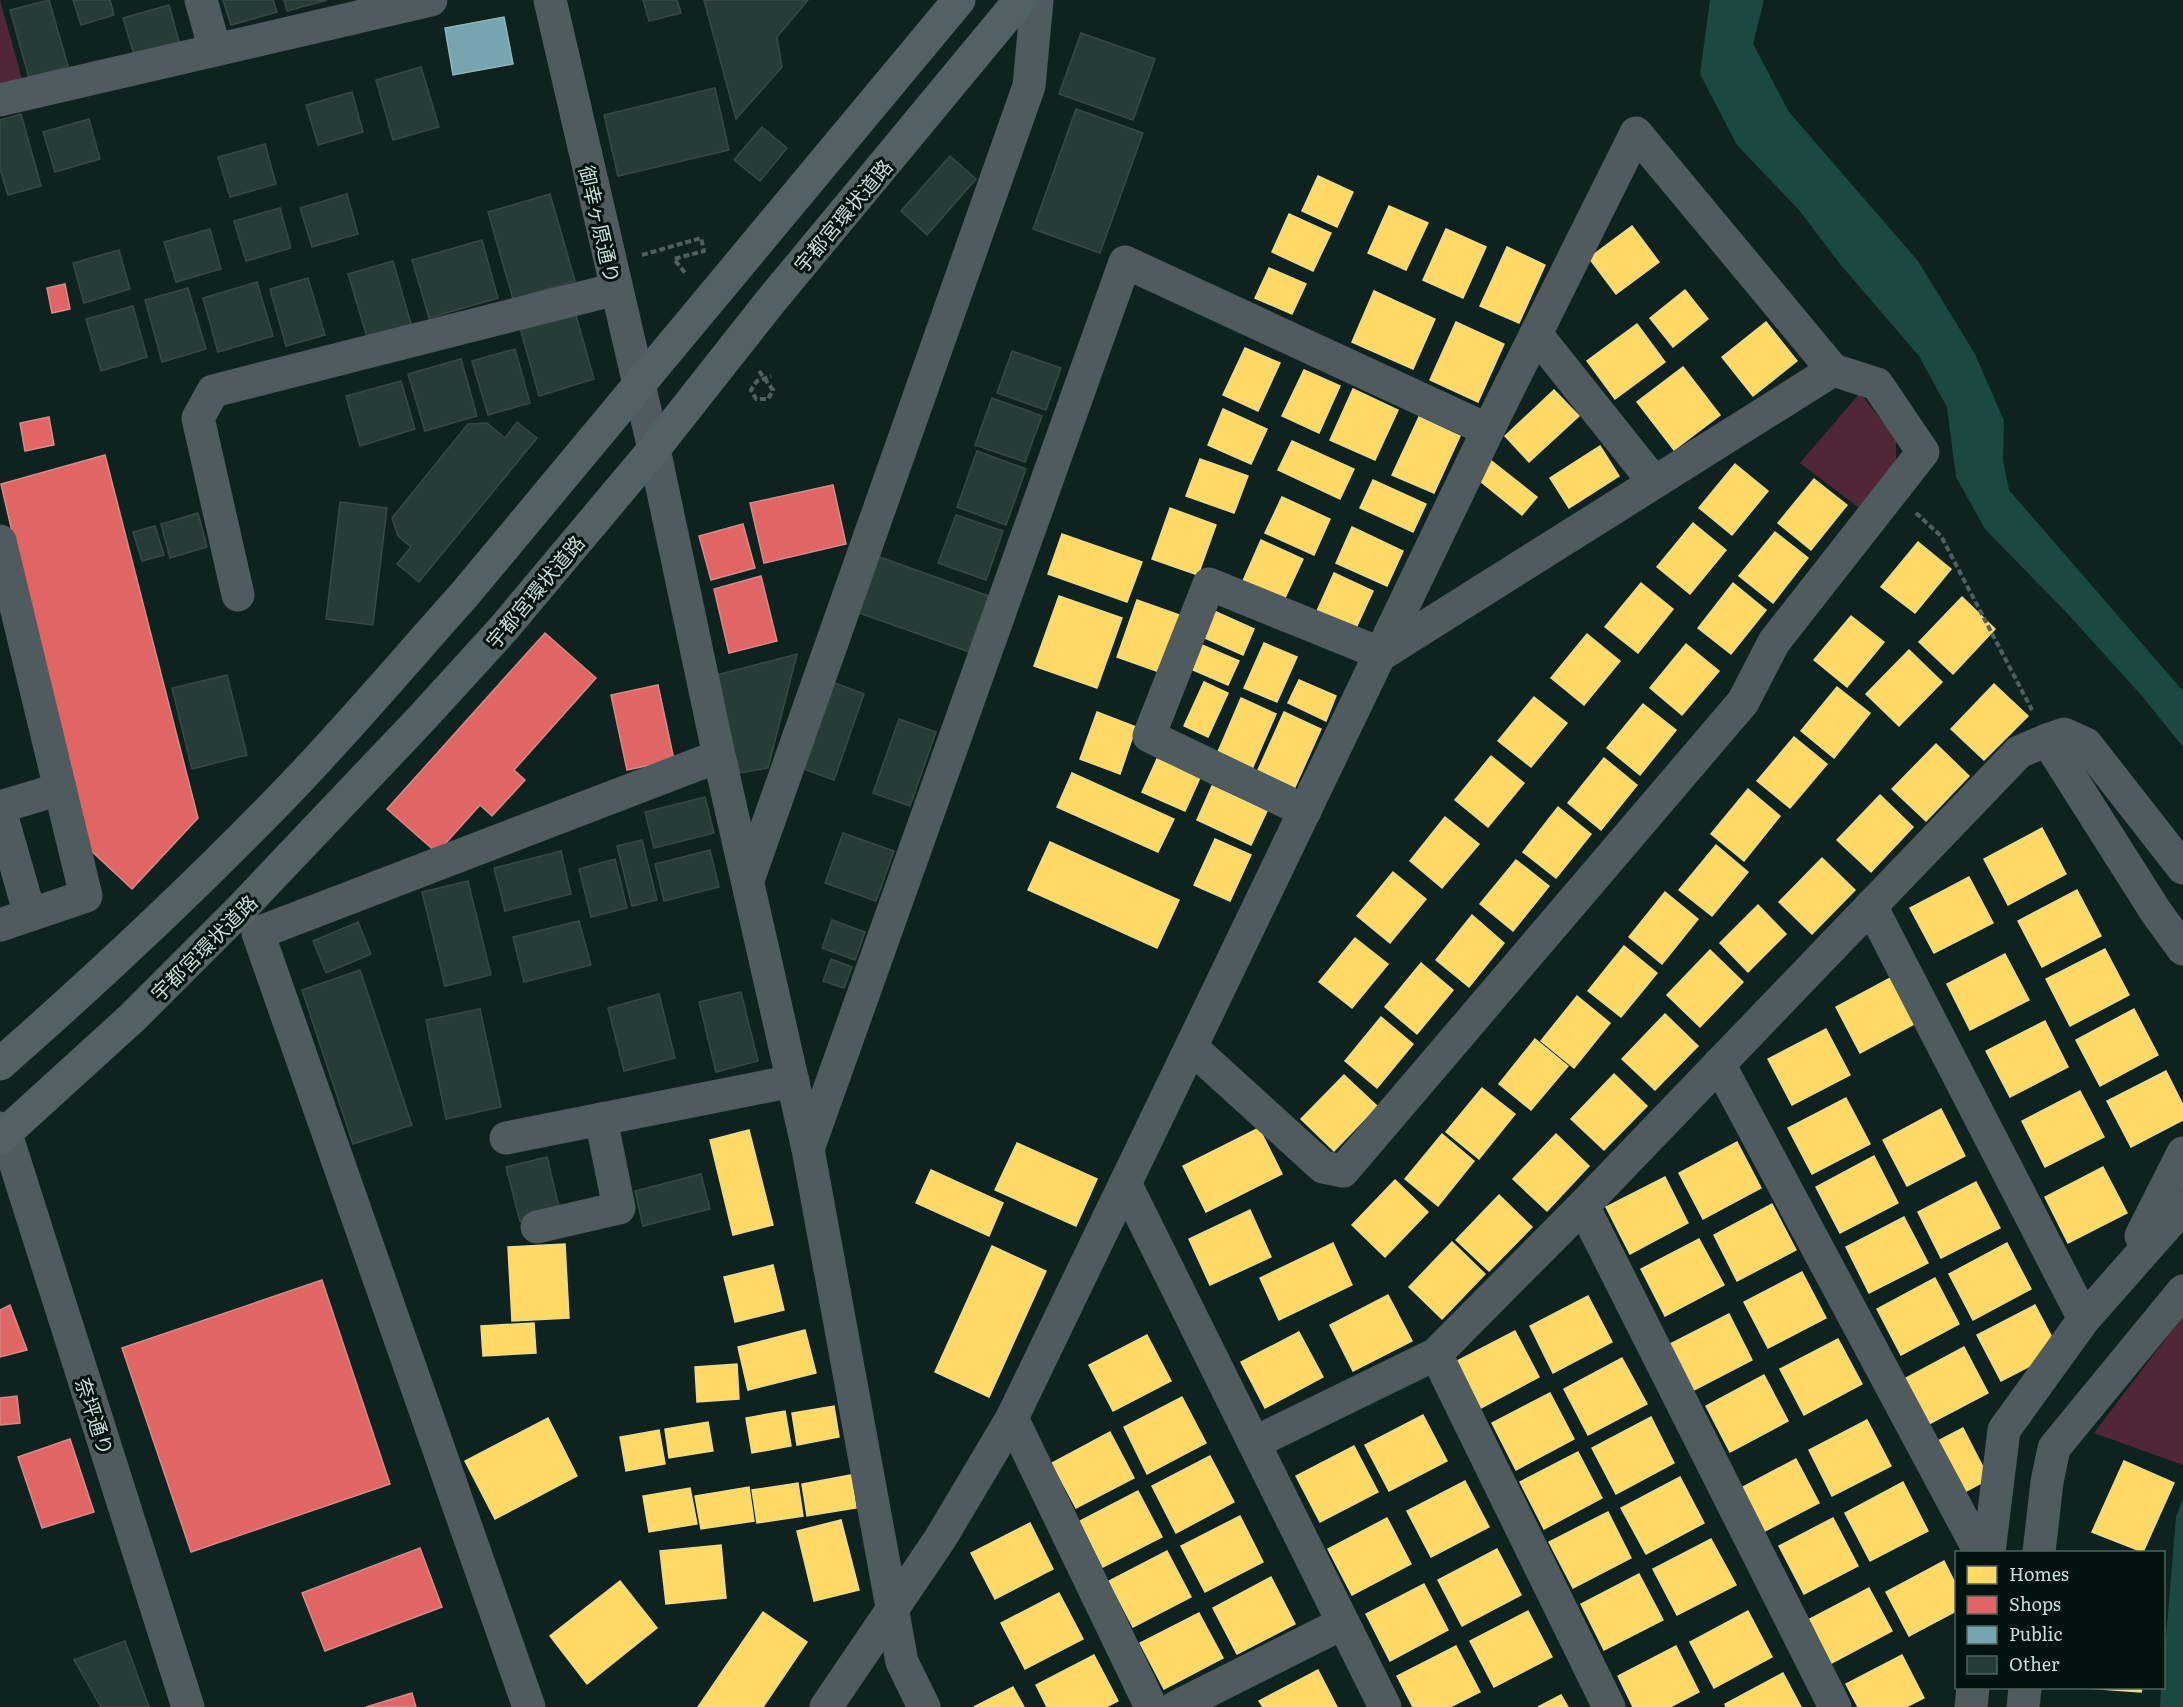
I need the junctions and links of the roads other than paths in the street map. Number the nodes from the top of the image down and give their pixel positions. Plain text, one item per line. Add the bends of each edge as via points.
1 (201, 0) edge
2 (431, 0) edge
3 (550, 0) edge
4 (959, 0) edge
5 (1020, 0) edge
6 (1037, 0) edge
7 (215, 50) junction
8 (0, 100) edge
9 (616, 290) junction
10 (1536, 334) junction
11 (1833, 370) junction
12 (638, 386) junction
13 (1488, 430) junction
14 (654, 449) junction
15 (1654, 483) junction
16 (0, 541) edge
17 (238, 595) dead end
18 (1382, 654) junction
19 (2047, 740) junction
20 (719, 756) junction
21 (60, 789) junction
22 (0, 808) edge
23 (1305, 811) junction
24 (2183, 868) edge
25 (748, 880) junction
26 (1871, 906) junction
27 (15, 920) edge
28 (247, 924) junction
29 (2183, 949) edge
30 (1191, 1047) junction
31 (1719, 1064) junction
32 (0, 1065) edge
33 (793, 1081) junction
34 (601, 1119) junction
35 (2, 1133) edge
36 (507, 1138) dead end
37 (808, 1149) junction
38 (2183, 1153) edge
39 (1126, 1185) junction
40 (1583, 1206) junction
41 (2183, 1207) edge
42 (537, 1227) dead end
43 (2117, 1283) junction
44 (2183, 1292) edge
45 (2084, 1319) junction
46 (1436, 1354) junction
47 (1012, 1418) junction
48 (1254, 1443) junction
49 (1979, 1551) edge
50 (1989, 1551) edge
51 (2039, 1551) edge
52 (891, 1610) junction
53 (1343, 1623) junction
54 (1973, 1689) edge
55 (2025, 1689) edge
56 (188, 1707) edge
57 (529, 1707) edge
58 (826, 1707) edge
59 (924, 1707) edge
60 (1151, 1707) edge
61 (1176, 1707) edge
62 (1385, 1707) edge
63 (1609, 1707) edge
64 (1835, 1707) edge
65 (1971, 1707) edge
66 (2023, 1707) edge

1 - 7 street
2 - 7 street
3 - 9 street, 御幸ヶ原通り
4 - 12 highway
5 - 14 highway, 宇都宮環状道路
6 - 25 street via 1029,86
7 - 8 street
9 - 12 street, 御幸ヶ原通り
9 - 17 street via 213,391 198,418
10 - 11 street via 1636,133
10 - 13 street
10 - 15 street
11 - 15 street
11 - 30 street via 1877,384 1923,452 1774,642 1743,702 1343,1171 1323,1167
12 - 14 street, 御幸ヶ原通り
12 - 32 highway via 464,595 286,794 101,975
13 - 18 street
13 - 37 street via 1125,262
14 - 20 street, 御幸ヶ原通り
14 - 28 highway, 宇都宮環状道路
15 - 18 street
16 - 21 street
18 - 23 street
18 - 23 street via 1209,584 1149,736
19 - 24 street via 2064,734 2086,744
19 - 26 street via 2019,752
19 - 29 street
20 - 25 street, 御幸ヶ原通り
20 - 28 street
21 - 22 street
21 - 27 street via 86,896
22 - 27 street
23 - 30 street
25 - 33 street, 御幸ヶ原通り
26 - 31 street
26 - 45 street
28 - 35 highway, 宇都宮環状道路 via 133,1017
28 - 57 street
30 - 39 street
31 - 40 street
31 - 49 street
33 - 34 street
33 - 37 street, 御幸ヶ原通り
34 - 36 street
34 - 42 street via 619,1208
35 - 56 street, 奈坪通り
37 - 52 street, 御幸ヶ原通り
38 - 43 street
39 - 47 street
39 - 48 street
40 - 46 street
40 - 64 street
41 - 43 street
43 - 45 street
44 - 51 street via 2054,1448
45 - 50 street via 2004,1430
46 - 48 street
46 - 63 street
47 - 52 street via 940,1539
47 - 60 street
48 - 53 street
52 - 58 street
52 - 59 street, 御幸ヶ原通り via 902,1662
53 - 61 street
53 - 62 street
54 - 65 street
55 - 66 street

